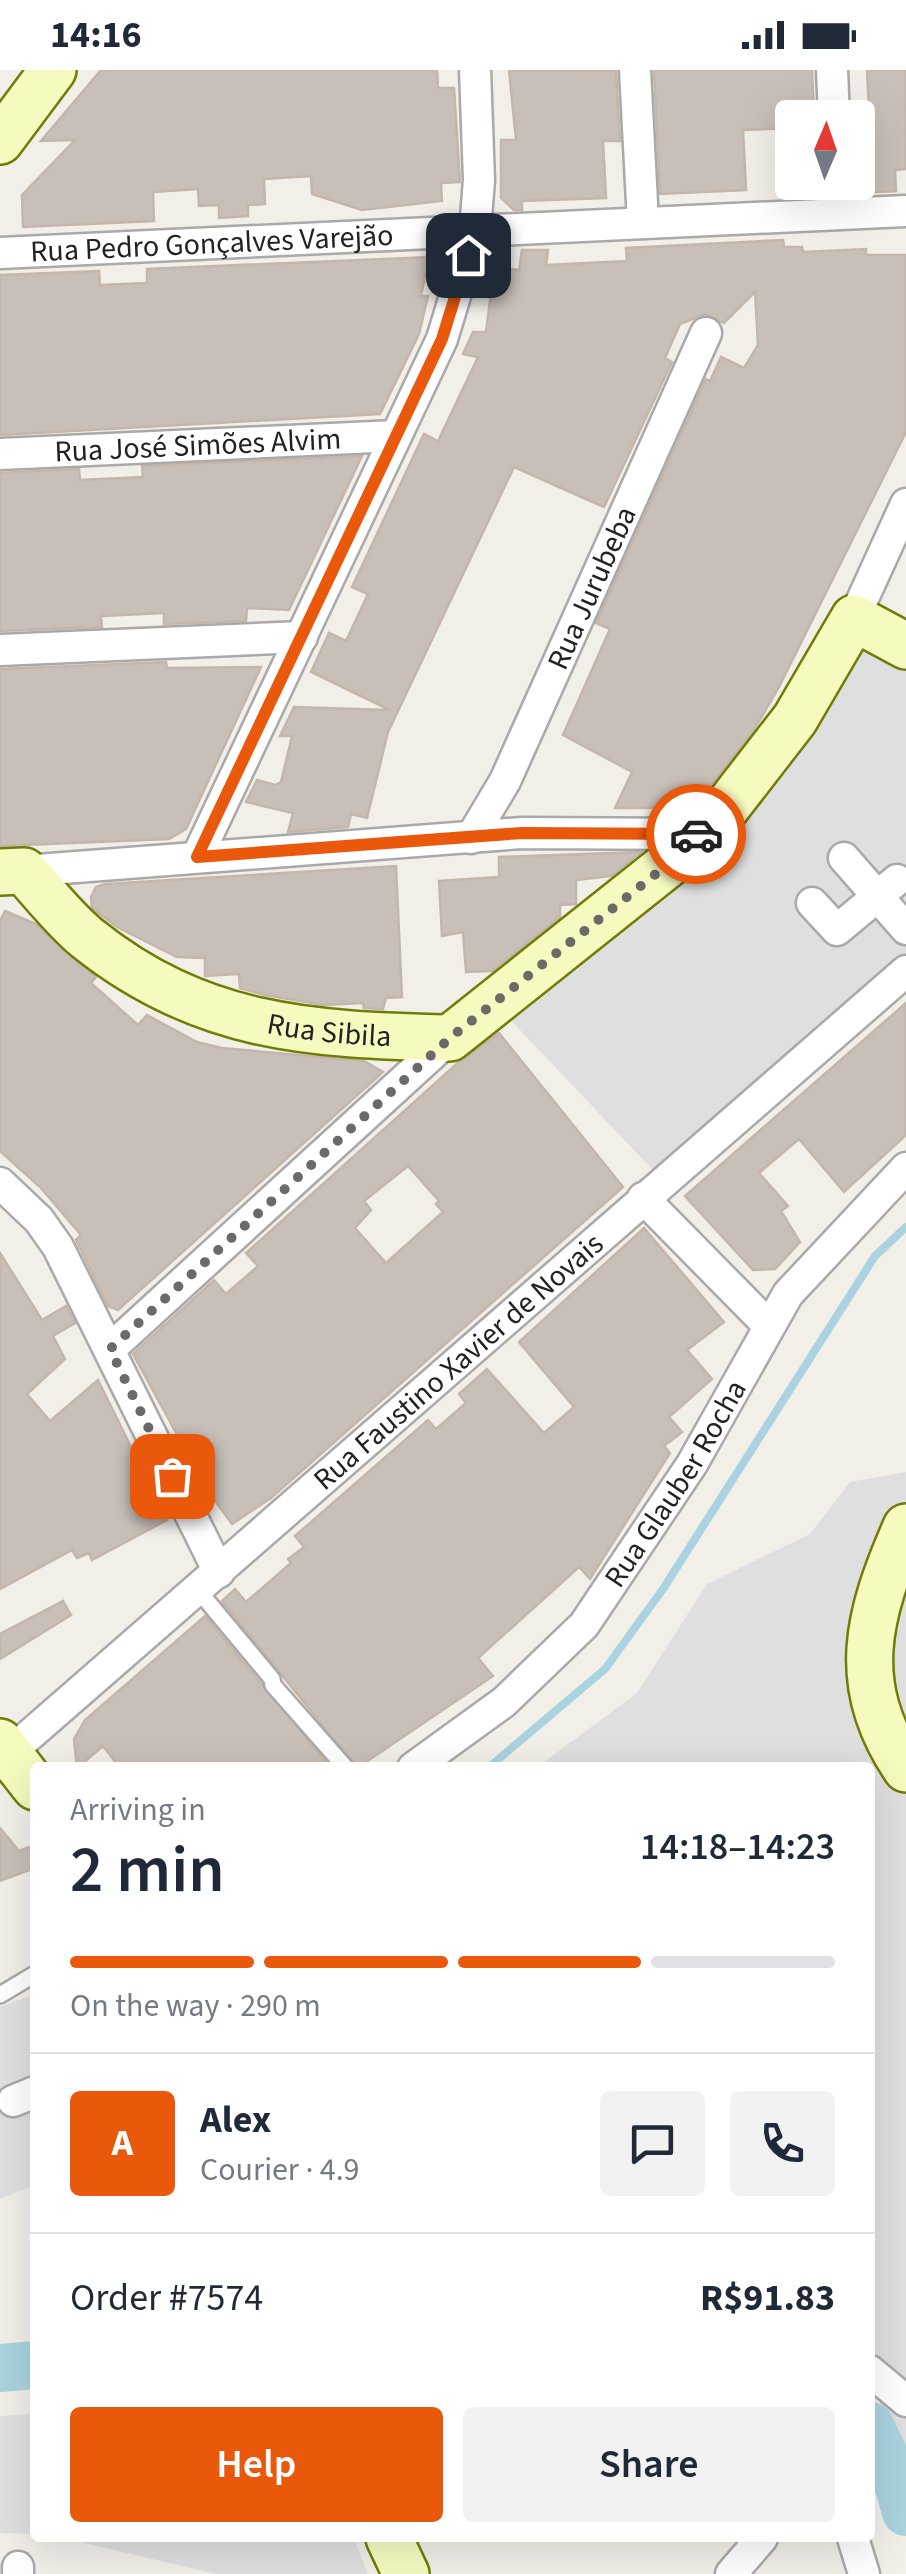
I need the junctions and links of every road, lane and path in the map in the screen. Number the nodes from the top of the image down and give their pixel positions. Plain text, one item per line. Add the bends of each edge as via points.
1 (53, 70) edge
2 (476, 70) edge
3 (634, 70) edge
4 (832, 70) edge
5 (833, 100) edge
6 (0, 141) edge
7 (838, 200) edge
8 (906, 211) edge
9 (838, 214) junction
10 (643, 222) junction
11 (474, 230) junction
12 (0, 253) edge
13 (706, 333) dead end
14 (396, 436) junction
15 (0, 454) edge
16 (906, 504) edge
17 (854, 618) junction
18 (302, 636) junction
19 (906, 646) edge
20 (0, 650) edge
21 (706, 834) junction
22 (471, 838) junction
23 (197, 857) junction
24 (844, 858) dead end
25 (12, 872) edge
26 (888, 888) junction
27 (812, 903) dead end
28 (906, 929) edge
29 (906, 971) edge
30 (450, 1038) junction
31 (906, 1168) edge
32 (0, 1183) edge
33 (643, 1198) junction
34 (767, 1324) junction
35 (110, 1349) junction
36 (902, 1547) edge
37 (209, 1581) junction
38 (11, 1761) edge
39 (341, 1762) edge
40 (421, 1762) edge
41 (906, 1768) edge
42 (30, 1977) edge
43 (0, 1996) edge
44 (875, 2374) edge
45 (903, 2393) edge
46 (392, 2542) edge
47 (759, 2542) edge
48 (855, 2542) edge
49 (406, 2574) edge
50 (731, 2574) edge
51 (864, 2574) edge

1 - 6 street
2 - 11 street via 480,180
3 - 10 street
4 - 5 street
7 - 9 street
8 - 9 street, Rua Pedro Gonçalves Varejão
9 - 10 street, Rua Pedro Gonçalves Varejão
10 - 11 street, Rua Pedro Gonçalves Varejão
11 - 12 street, Rua Pedro Gonçalves Varejão
11 - 14 street via 442,339
13 - 22 street, Rua Jurubeba via 505,782
14 - 15 street, Rua José Simões Alvim
14 - 18 street
16 - 17 street
17 - 19 street
17 - 21 street via 795,720
18 - 20 street
18 - 23 street
21 - 22 street
21 - 30 street
22 - 23 street
23 - 25 street
24 - 26 street
25 - 30 street, Rua Sibila via 140,977 199,1006 328,1035
26 - 27 street via 836,930
26 - 28 street
29 - 33 street, Rua Faustino Xavier de Novais
30 - 35 street
31 - 34 street, Rua Glauber Rocha via 805,1271
32 - 35 street via 58,1248
33 - 34 street
33 - 37 street, Rua Faustino Xavier de Novais
34 - 40 street, Rua Glauber Rocha via 692,1464 584,1625 504,1702
35 - 37 street
36 - 41 street via 875,1604 868,1676 879,1718
37 - 38 street, Rua Faustino Xavier de Novais
37 - 39 lane via 272,1685
42 - 43 lane
44 - 45 street
46 - 49 street
47 - 50 street
48 - 51 street

